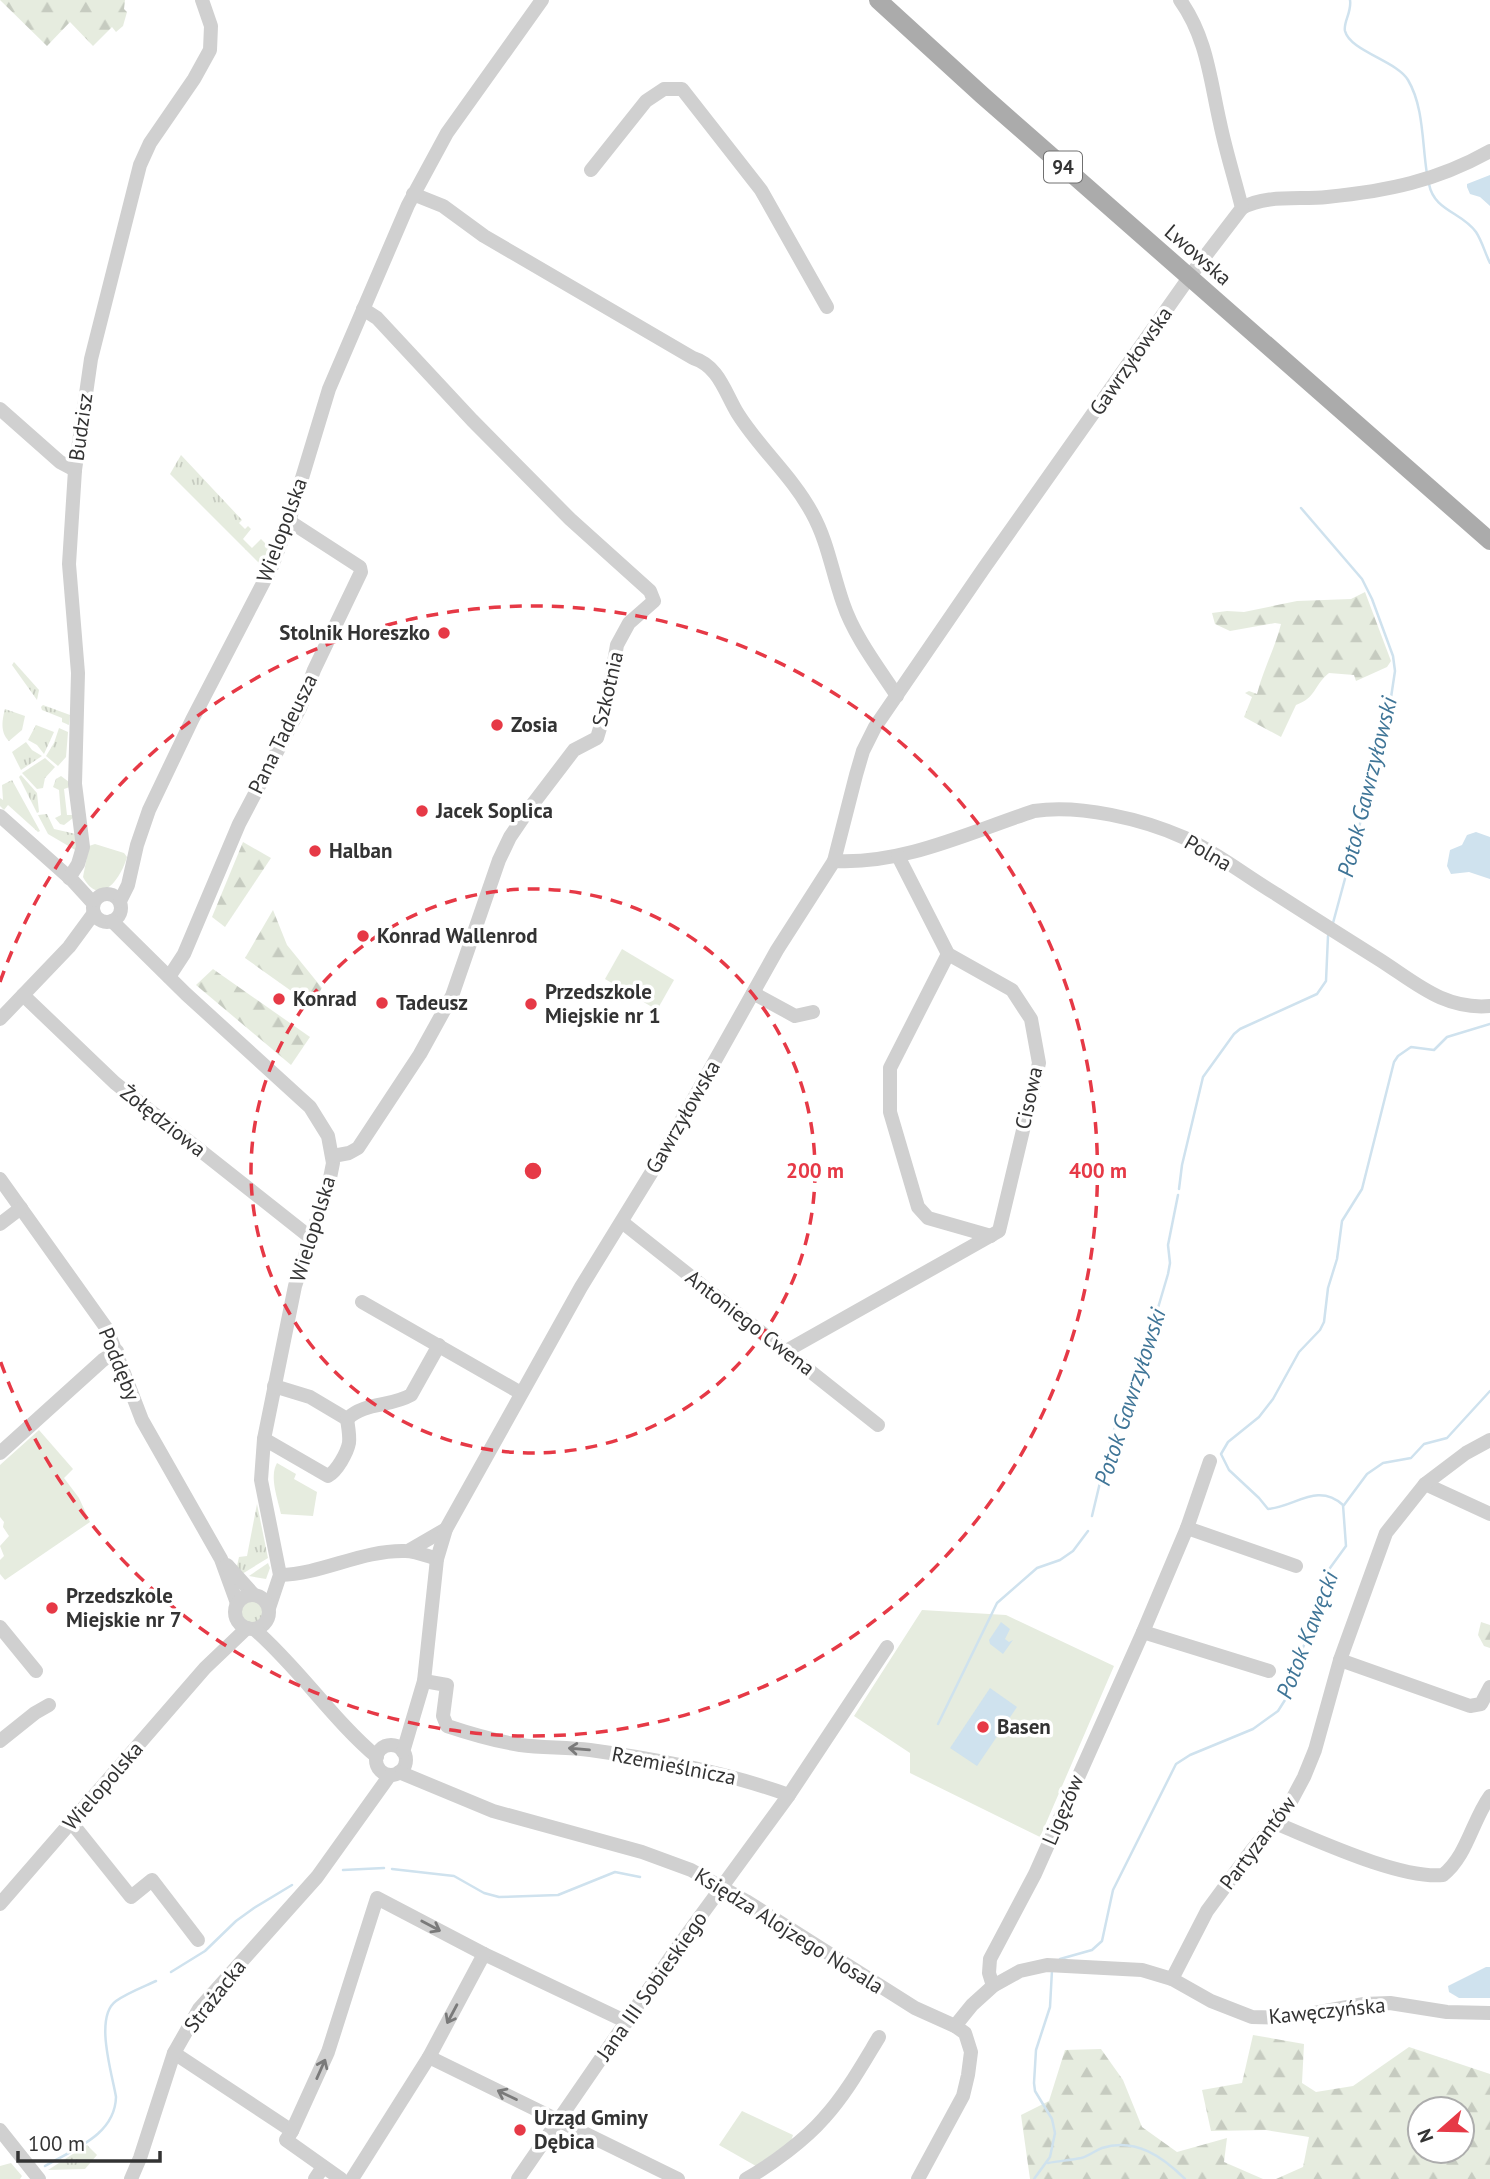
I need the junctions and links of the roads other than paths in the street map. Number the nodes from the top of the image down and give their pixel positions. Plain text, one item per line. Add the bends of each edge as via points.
1 (202, 0) edge
2 (542, 0) edge
3 (878, 0) edge
4 (1180, 0) edge
5 (1490, 151) edge
6 (591, 170) dead end
7 (413, 194) junction
8 (1242, 208) junction
9 (1189, 278) junction
10 (827, 307) dead end
11 (363, 309) junction
12 (0, 409) edge
13 (75, 470) junction
14 (289, 521) junction
15 (1490, 541) edge
16 (897, 695) junction
17 (0, 816) edge
18 (898, 856) junction
19 (834, 861) junction
20 (70, 879) junction
21 (106, 908) junction
22 (948, 954) junction
23 (169, 977) junction
24 (753, 993) junction
25 (23, 995) junction
26 (1490, 1006) edge
27 (813, 1012) dead end
28 (0, 1019) edge
29 (333, 1156) junction
30 (0, 1179) edge
31 (21, 1208) junction
32 (622, 1222) junction
33 (0, 1224) edge
34 (991, 1236) junction
35 (312, 1238) junction
36 (362, 1302) dead end
37 (439, 1345) junction
38 (117, 1351) junction
39 (786, 1351) junction
40 (274, 1386) junction
41 (521, 1393) junction
42 (347, 1419) junction
43 (878, 1425) dead end
44 (264, 1439) junction
45 (1490, 1440) edge
46 (0, 1453) edge
47 (1210, 1461) dead end
48 (1424, 1484) junction
49 (1490, 1514) edge
50 (1187, 1528) junction
51 (446, 1529) junction
52 (408, 1551) junction
53 (221, 1559) junction
54 (438, 1559) junction
55 (1296, 1566) dead end
56 (280, 1575) junction
57 (255, 1595) junction
58 (237, 1603) junction
59 (268, 1614) junction
60 (246, 1626) junction
61 (0, 1628) edge
62 (1143, 1632) junction
63 (887, 1647) dead end
64 (1340, 1660) junction
65 (288, 1661) junction
66 (36, 1671) dead end
67 (1269, 1671) dead end
68 (422, 1687) junction
69 (1490, 1687) edge
70 (49, 1705) dead end
71 (0, 1741) edge
72 (391, 1760) junction
73 (789, 1795) junction
74 (1490, 1796) edge
75 (71, 1822) junction
76 (1275, 1824) junction
77 (722, 1886) junction
78 (0, 1904) edge
79 (198, 1940) dead end
80 (484, 1954) junction
81 (1172, 1979) junction
82 (993, 1986) junction
83 (1490, 2013) edge
84 (627, 2022) junction
85 (960, 2029) junction
86 (879, 2037) dead end
87 (174, 2053) junction
88 (429, 2057) junction
89 (558, 2120) junction
90 (0, 2130) edge
91 (292, 2131) junction
92 (319, 2173) edge
93 (39, 2179) edge
94 (131, 2179) edge
95 (341, 2179) edge
96 (352, 2179) edge
97 (517, 2179) edge
98 (678, 2179) edge
99 (747, 2179) edge
100 (918, 2179) edge

1 - 13 street, Budzisz via 211,26 210,50 140,165 91,359
2 - 7 street, Wielopolska via 470,98
3 - 9 main road, Lwowska / 94
4 - 8 street via 1205,47
5 - 8 street via 1428,180 1329,197 1268,200
6 - 10 street via 646,101 664,89 682,89 761,190
7 - 11 street, Wielopolska
7 - 16 street via 443,206 484,236 706,361 738,415 812,512 827,544 843,604
8 - 9 street, Gawrzyłowska
9 - 15 main road, Lwowska / 94
9 - 16 street, Gawrzyłowska
11 - 14 street, Wielopolska via 329,389
11 - 29 street, Szkotnia via 377,318 654,601 629,623 617,645 597,738 574,750 510,837 452,996 435,1029 358,1148
12 - 13 street
13 - 20 street, Budzisz via 69,564 78,673 75,784 83,847
14 - 21 street, Wielopolska via 272,566 149,810 128,885
14 - 23 street, Pana Tadeusza via 360,567 360,572 300,708 239,824 184,954
16 - 19 street, Gawrzyłowska via 863,751
17 - 20 street
18 - 19 street, Polna
18 - 22 street
18 - 26 street, Polna via 1053,808 1140,823 1185,838 1437,998 1465,1006
19 - 24 street, Gawrzyłowska
20 - 21 street
21 - 23 street, Wielopolska
21 - 25 street
22 - 34 street, Cisowa via 1012,990 1031,1019 1039,1063 999,1231
22 - 34 street via 890,1068 890,1112 918,1208 928,1218
23 - 29 street, Wielopolska via 310,1107 328,1136
24 - 27 street via 795,1016
24 - 32 street, Gawrzyłowska
25 - 28 street
25 - 35 street, Żołędziowa via 115,1083
29 - 35 street, Wielopolska
30 - 31 street, Poddęby
31 - 33 street
31 - 38 street, Poddęby via 107,1329
32 - 39 street, Antoniego Cwena
32 - 41 street, Gawrzyłowska
34 - 39 street
35 - 40 street, Wielopolska via 295,1286
36 - 37 street
37 - 41 street
37 - 42 street via 411,1395 364,1407
38 - 46 street
38 - 53 street, Poddęby via 142,1420
39 - 43 street, Antoniego Cwena
40 - 42 street via 310,1397
40 - 44 street, Wielopolska
41 - 51 street, Gawrzyłowska
42 - 44 street via 349,1443 328,1476
44 - 56 street, Wielopolska via 261,1480
45 - 48 street, Partyzantów
47 - 50 street, Ligęzów
48 - 49 street
48 - 64 street, Partyzantów via 1386,1533
50 - 55 street
50 - 62 street, Ligęzów
51 - 52 street
51 - 54 street, Gawrzyłowska
52 - 54 street
52 - 56 street via 359,1556 302,1575
53 - 57 street, Poddęby
53 - 58 street, Poddęby
54 - 68 street, Strażacka
56 - 57 street
56 - 59 street, Wielopolska
57 - 58 street
57 - 59 street via 263,1598
58 - 60 street via 234,1611
59 - 60 street
59 - 65 street, Księdza Alojzego Nosala
60 - 65 street, Księdza Alojzego Nosala
60 - 75 street, Wielopolska
61 - 66 street
62 - 67 street
62 - 82 street, Ligęzów via 1035,1874 990,1959
63 - 73 street
64 - 69 street via 1470,1706 1481,1704
64 - 76 street, Partyzantów via 1315,1750
65 - 72 street, Księdza Alojzego Nosala via 324,1704
68 - 72 street, Strażacka
73 -> 68 street, Rzemieślnicza via 741,1778 659,1761 477,1736 447,1726 443,1716 447,1685
70 - 71 street
72 - 77 street, Księdza Alojzego Nosala via 493,1811 642,1852
72 - 87 street, Strażacka via 346,1838 313,1882 199,2009
73 - 77 street, Jana III Sobieskiego
74 - 76 street via 1459,1859 1443,1875 1418,1874 1367,1859
75 - 78 street, Wielopolska
75 - 79 street via 131,1896 152,1880
76 - 81 street, Partyzantów via 1207,1911
77 - 84 street, Jana III Sobieskiego
77 - 85 street, Księdza Alojzego Nosala via 915,2008
80 - 84 street
80 -> 88 street
91 -> 80 street via 328,2052 377,1898
81 - 82 street, Kawęczyńska via 1142,1970 1047,1965 1020,1971
81 - 83 street, Kawęczyńska via 1252,2017 1287,2018 1390,2003
82 - 85 street, Kawęczyńska via 972,2005
84 - 89 street, Jana III Sobieskiego
85 - 100 street via 971,2052 968,2075 962,2096
86 - 99 street via 823,2120
87 - 91 street
87 - 94 street, Strażacka
89 -> 88 street
88 - 96 street
89 - 97 street, Jana III Sobieskiego
89 - 98 street
90 - 93 street
91 - 92 street via 286,2140
92 - 95 street

